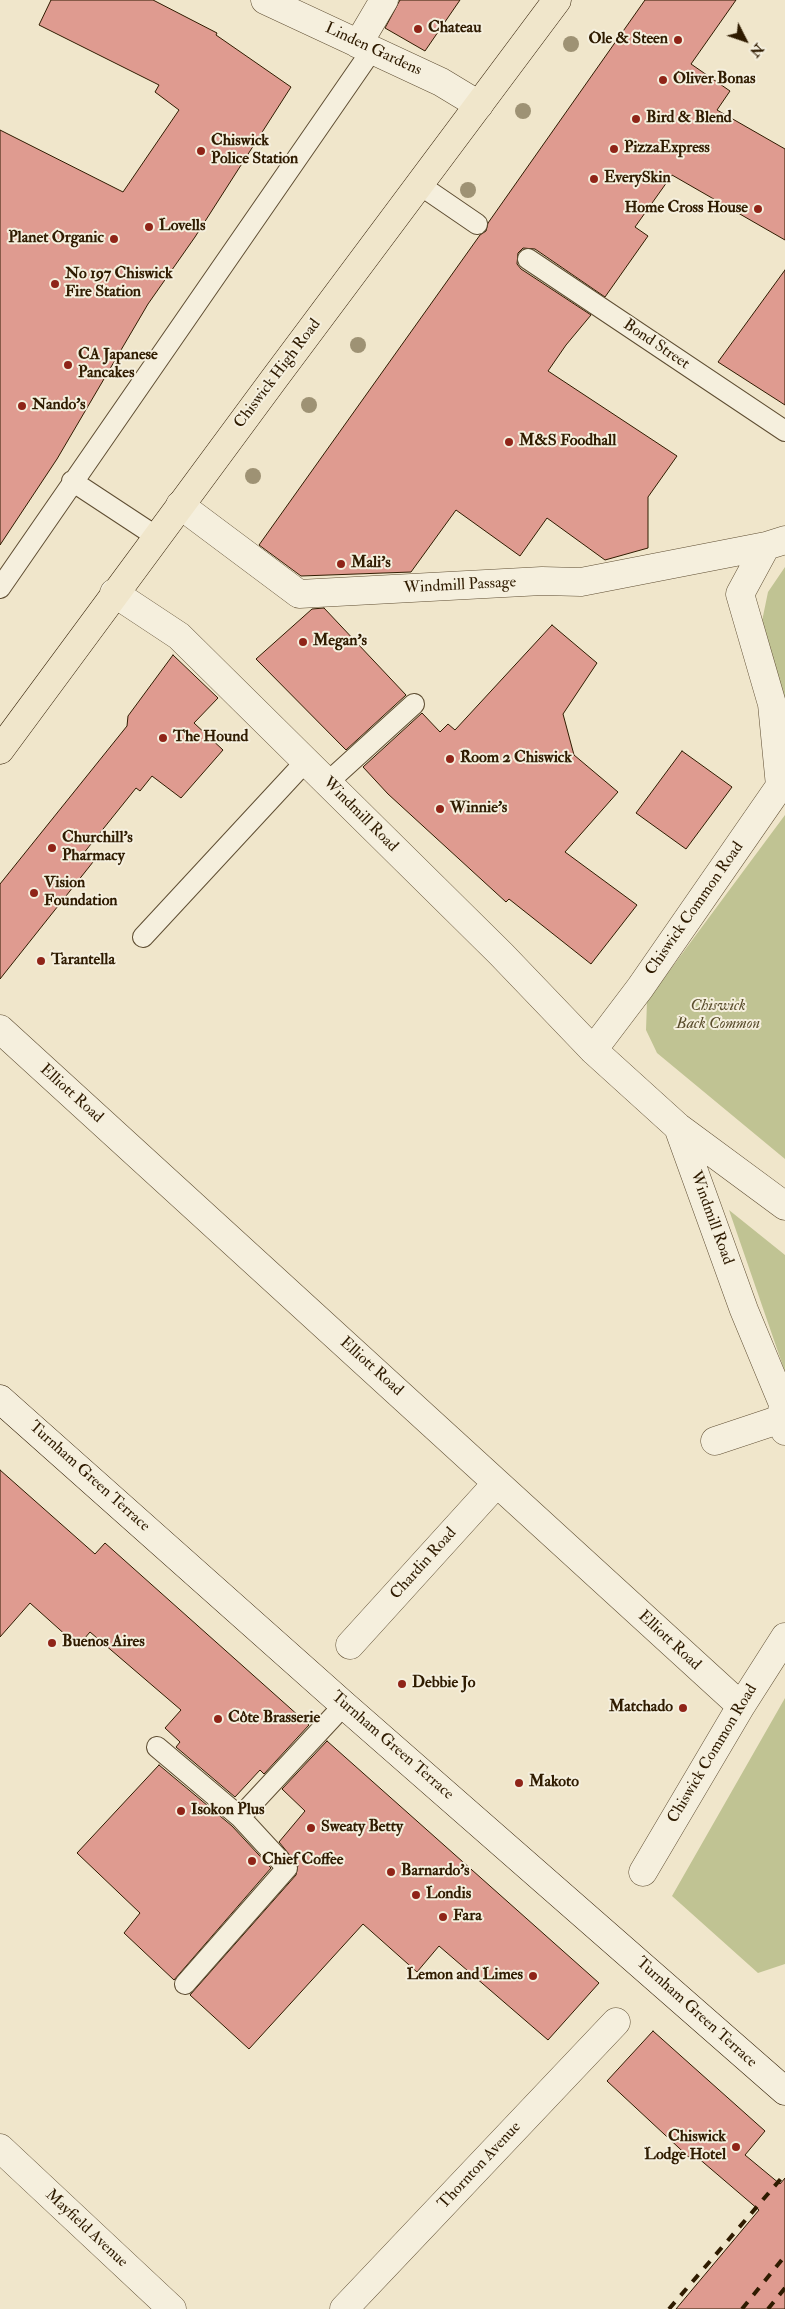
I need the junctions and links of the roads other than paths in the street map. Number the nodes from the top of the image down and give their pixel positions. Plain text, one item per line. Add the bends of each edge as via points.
1 (265, 0) edge
2 (384, 0) edge
3 (557, 0) edge
4 (365, 47) junction
5 (479, 105) junction
6 (420, 185) junction
7 (477, 224) dead end
8 (528, 258) dead end
9 (785, 431) edge
10 (72, 481) junction
11 (180, 505) junction
12 (156, 537) junction
13 (776, 543) edge
14 (0, 588) edge
15 (114, 593) junction
16 (414, 704) dead end
17 (0, 750) edge
18 (306, 762) junction
19 (327, 783) junction
20 (143, 937) dead end
21 (0, 1029) edge
22 (594, 1050) junction
23 (678, 1127) junction
24 (785, 1206) edge
25 (0, 1399) edge
26 (783, 1425) edge
27 (715, 1441) dead end
28 (497, 1483) junction
29 (785, 1637) edge
30 (350, 1645) dead end
31 (344, 1705) junction
32 (741, 1706) junction
33 (158, 1746) dead end
34 (240, 1817) junction
35 (643, 1872) dead end
36 (185, 1984) dead end
37 (616, 2022) dead end
38 (785, 2091) edge
39 (0, 2148) edge
40 (172, 2309) edge
41 (344, 2309) edge

1 - 4 street, Linden Gardens
2 - 4 street
3 - 5 main road, Chiswick High Road
4 - 5 street, Linden Gardens via 441,82
4 - 10 lane
5 - 6 main road, Chiswick High Road
6 - 7 lane
6 - 11 main road, Chiswick High Road
8 - 9 lane, Bond Street
10 - 12 lane
10 - 14 lane
11 - 12 main road, Chiswick High Road
11 - 13 street, Windmill Passage via 299,594 542,581 581,582
12 - 15 main road, Chiswick High Road
13 - 22 street, Chiswick Common Road via 740,594 772,704 780,786
15 - 17 main road, Chiswick High Road
15 - 18 street, Windmill Road via 179,636
16 - 19 lane
18 - 19 street, Windmill Road
18 - 20 lane
19 - 22 street, Windmill Road
21 - 28 street, Elliott Road
22 - 23 street
23 - 24 street
23 - 26 street, Windmill Road via 744,1310 784,1404
25 - 31 street, Turnham Green Terrace
26 - 27 street
28 - 30 street, Chardin Road
28 - 32 street, Elliott Road
29 - 32 street, Chiswick Common Road
31 - 34 lane
31 - 38 street, Turnham Green Terrace
32 - 35 street, Chiswick Common Road
33 - 34 lane
34 - 36 lane via 287,1868
37 - 41 street, Thornton Avenue
39 - 40 street, Mayfield Avenue

